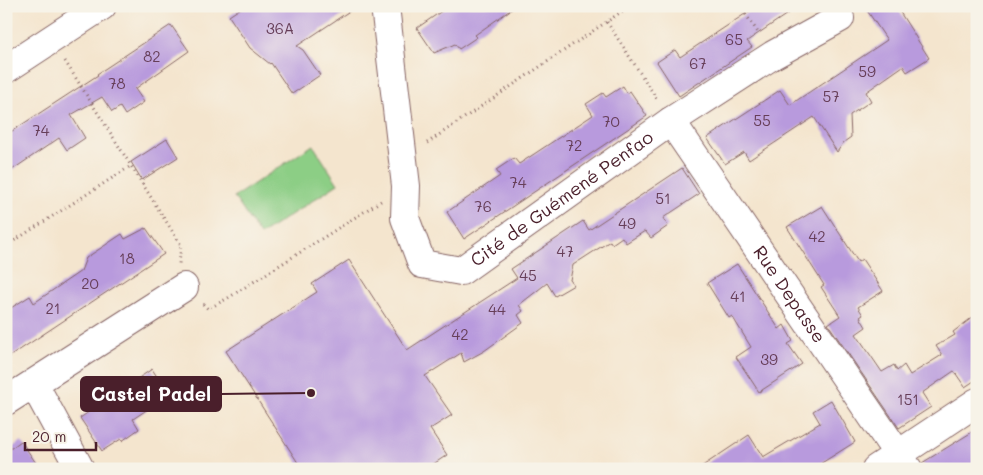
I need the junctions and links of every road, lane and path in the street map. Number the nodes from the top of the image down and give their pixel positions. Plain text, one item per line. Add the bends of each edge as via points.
1 (102, 6) edge
2 (630, 6) edge
3 (740, 6) edge
4 (388, 8) edge
5 (840, 18) dead end
6 (606, 22) junction
7 (51, 40) junction
8 (773, 55) junction
9 (6, 69) edge
10 (671, 120) junction
11 (131, 166) junction
12 (404, 173) junction
13 (6, 246) edge
14 (184, 287) joint
15 (208, 309) dead end
16 (34, 384) junction
17 (6, 401) edge
18 (977, 402) edge
19 (904, 462) edge
20 (80, 469) edge
21 (876, 469) edge

1 - 7 street
2 - 6 path
3 - 8 path
4 - 12 street, Cité de Guémené Penfao
5 - 8 street, Cité de Guémené Penfao
6 - 10 path
6 - 12 path
7 - 9 street
7 - 11 path
8 - 10 street, Cité de Guémené Penfao
10 - 12 street, Cité de Guémené Penfao via 461,271 422,264 405,218
10 - 19 street, Rue Depasse
11 - 13 path
11 - 14 path via 181,245 179,261
12 - 15 path
14 - 16 street
16 - 17 street
16 - 20 street
18 - 19 street
19 - 21 street

